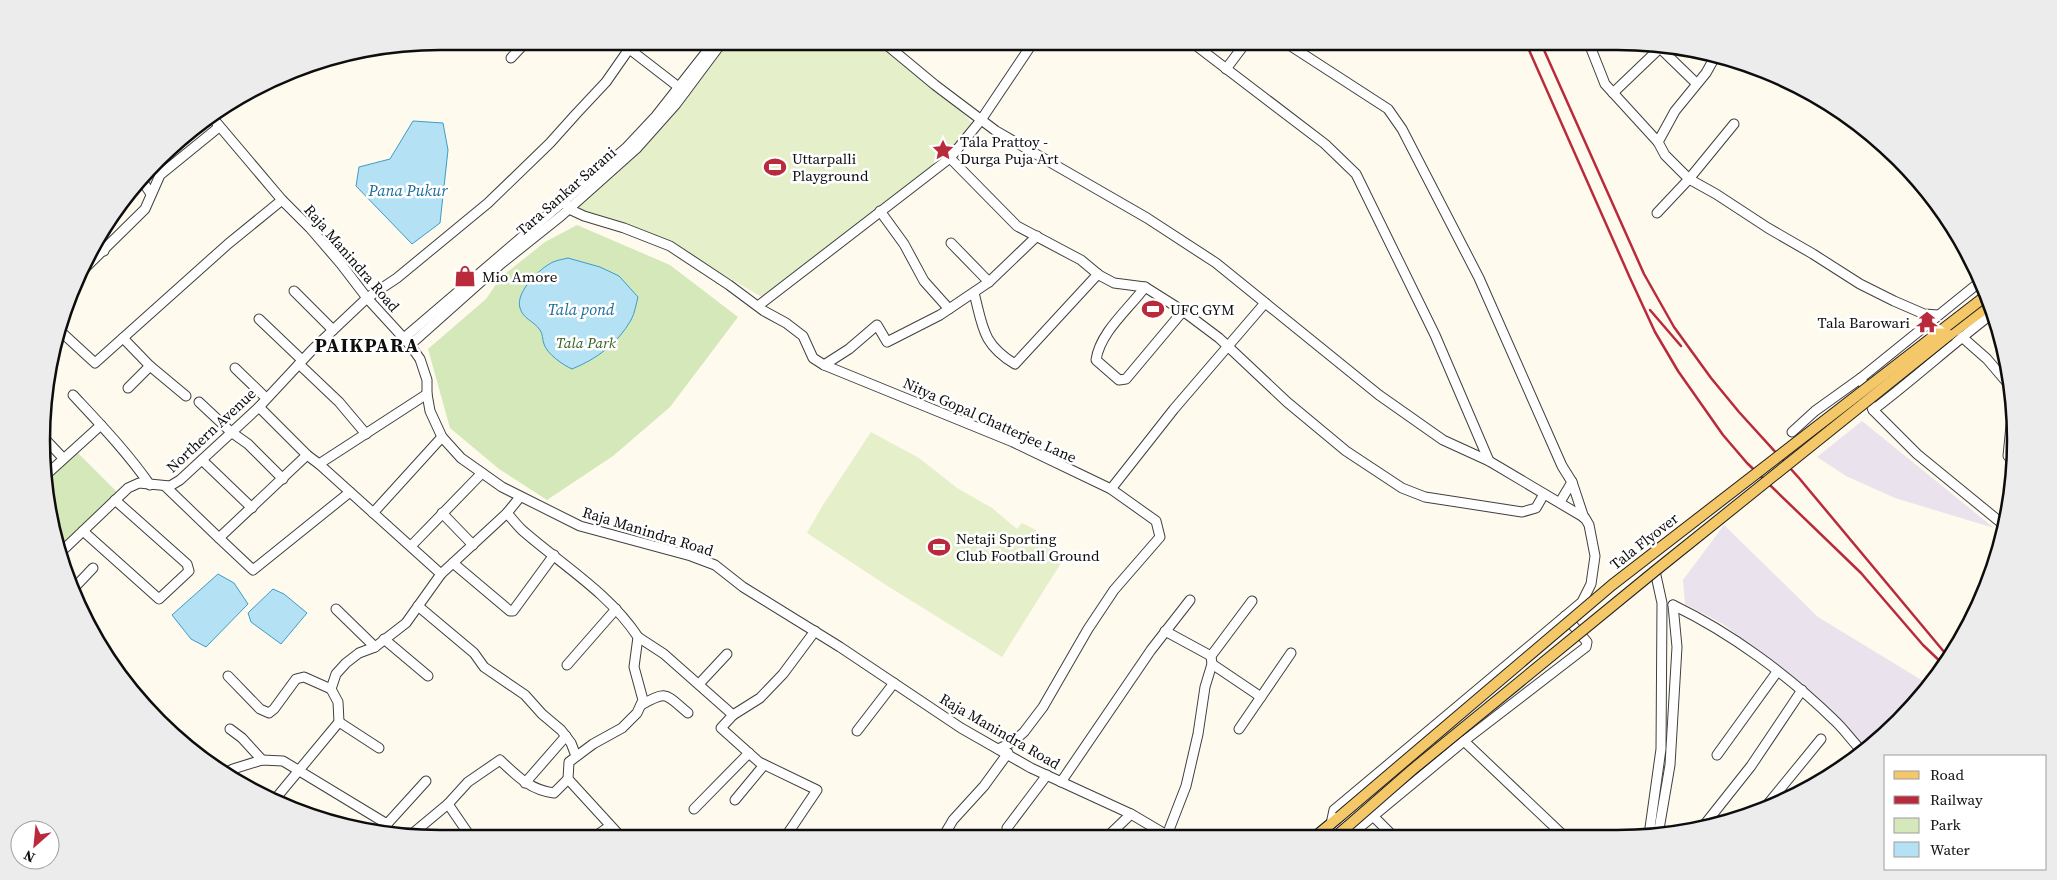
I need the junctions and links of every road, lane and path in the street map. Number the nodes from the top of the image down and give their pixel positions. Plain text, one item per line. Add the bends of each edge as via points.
1 (518, 50) edge
2 (628, 50) edge
3 (630, 50) edge
4 (709, 50) edge
5 (715, 50) edge
6 (891, 50) edge
7 (1028, 50) edge
8 (1202, 50) edge
9 (1240, 50) edge
10 (1297, 50) edge
11 (1592, 50) edge
12 (1657, 52) edge
13 (1666, 53) edge
14 (511, 58) dead end
15 (1712, 62) edge
16 (1226, 69) junction
17 (1696, 84) junction
18 (682, 90) junction
19 (1613, 93) junction
20 (981, 120) junction
21 (216, 122) edge
22 (1734, 124) dead end
23 (220, 127) junction
24 (1658, 142) junction
25 (950, 158) junction
26 (1689, 179) junction
27 (145, 185) edge
28 (151, 194) junction
29 (282, 200) junction
30 (564, 200) junction
31 (569, 209) junction
32 (880, 212) junction
33 (1656, 214) dead end
34 (1037, 236) junction
35 (951, 243) dead end
36 (101, 247) edge
37 (104, 251) junction
38 (94, 260) edge
39 (1098, 274) junction
40 (989, 282) junction
41 (1975, 286) edge
42 (1145, 287) junction
43 (294, 291) dead end
44 (974, 292) junction
45 (367, 298) junction
46 (1980, 300) edge
47 (1265, 303) junction
48 (758, 306) junction
49 (949, 309) junction
50 (1984, 309) edge
51 (1183, 311) junction
52 (1938, 315) junction
53 (1987, 318) edge
54 (259, 320) dead end
55 (333, 330) junction
56 (64, 335) edge
57 (1962, 337) junction
58 (123, 338) junction
59 (407, 342) junction
60 (1228, 346) junction
61 (301, 362) junction
62 (824, 364) junction
63 (150, 366) junction
64 (235, 368) dead end
65 (2002, 377) edge
66 (1861, 378) junction
67 (128, 388) dead end
68 (72, 394) dead end
69 (427, 394) junction
70 (186, 396) dead end
71 (266, 398) junction
72 (199, 402) dead end
73 (259, 407) junction
74 (1873, 410) junction
75 (101, 425) junction
76 (231, 432) junction
77 (1792, 432) dead end
78 (366, 434) junction
79 (442, 437) junction
80 (50, 444) edge
81 (307, 455) junction
82 (64, 458) junction
83 (202, 460) junction
84 (1489, 461) junction
85 (319, 464) junction
86 (51, 471) edge
87 (482, 473) junction
88 (283, 479) junction
89 (1572, 482) junction
90 (150, 484) junction
91 (165, 486) junction
92 (1111, 489) junction
93 (350, 492) junction
94 (1544, 494) junction
95 (520, 497) junction
96 (115, 500) junction
97 (1560, 502) junction
98 (252, 508) junction
99 (373, 513) junction
100 (442, 513) junction
101 (507, 513) junction
102 (1584, 518) junction
103 (1999, 522) edge
104 (83, 530) junction
105 (219, 538) junction
106 (473, 545) junction
107 (410, 546) junction
108 (65, 548) edge
109 (554, 555) junction
110 (453, 563) junction
111 (93, 568) dead end
112 (1655, 571) junction
113 (441, 574) junction
114 (78, 584) edge
115 (1190, 600) dead end
116 (1252, 601) dead end
117 (418, 606) junction
118 (336, 608) dead end
119 (616, 609) junction
120 (1565, 616) junction
121 (816, 631) junction
122 (1165, 632) junction
123 (638, 637) junction
124 (384, 639) junction
125 (375, 647) junction
126 (1291, 653) dead end
127 (727, 654) dead end
128 (1212, 660) junction
129 (567, 665) dead end
130 (1777, 672) junction
131 (228, 676) dead end
132 (428, 676) dead end
133 (894, 683) junction
134 (699, 684) junction
135 (331, 689) junction
136 (1802, 690) junction
137 (1261, 696) junction
138 (641, 705) junction
139 (688, 713) dead end
140 (733, 714) junction
141 (338, 722) junction
142 (1239, 729) dead end
143 (230, 730) dead end
144 (857, 731) dead end
145 (566, 736) junction
146 (1821, 739) dead end
147 (1464, 740) junction
148 (1858, 746) edge
149 (379, 748) dead end
150 (998, 749) junction
151 (749, 753) junction
152 (1008, 754) junction
153 (1717, 755) dead end
154 (576, 756) junction
155 (262, 760) junction
156 (764, 765) junction
157 (231, 769) edge
158 (299, 770) junction
159 (1047, 775) junction
160 (568, 779) junction
161 (426, 781) dead end
162 (1061, 782) junction
163 (525, 783) junction
164 (279, 795) edge
165 (1774, 797) edge
166 (735, 800) dead end
167 (448, 804) junction
168 (694, 809) dead end
169 (1131, 814) junction
170 (1373, 816) junction
171 (1709, 819) edge
172 (1331, 824) junction
173 (610, 826) junction
174 (387, 827) edge
175 (1007, 828) dead end
176 (1650, 828) edge
177 (1659, 828) edge
178 (418, 829) edge
179 (466, 830) edge
180 (604, 830) edge
181 (614, 830) edge
182 (791, 830) edge
183 (947, 830) edge
184 (1114, 830) edge
185 (1159, 830) edge
186 (1171, 830) edge
187 (1324, 830) edge
188 (1343, 830) edge
189 (1356, 830) edge
190 (1387, 830) edge
191 (1558, 830) edge

1 - 14 street
2 - 45 street, Northern Avenue via 606,82 563,129 488,203
3 - 18 street
4 - 18 street
5 - 18 street, Tara Sankar Sarani
6 - 20 street
7 - 20 street
8 - 16 street
9 - 16 street
10 - 89 street via 1388,109 1402,129 1479,278
11 - 19 street via 1605,84
12 - 19 street
13 - 17 street
15 - 17 street
16 - 84 street via 1325,144 1356,174 1435,335
17 - 24 street
18 - 30 street via 626,148
18 - 31 street, Tara Sankar Sarani via 636,149
19 - 24 street
20 - 25 street
20 - 47 street via 1147,218 1216,263
21 - 23 street, Raja Manindra Road
22 - 26 street
23 - 28 street via 160,176
23 - 29 street, Raja Manindra Road
24 - 26 street
25 - 32 street
25 - 34 street via 1017,226
26 - 33 street
26 - 52 street via 1860,284 1924,314
27 - 28 street
28 - 37 street via 144,209
29 - 45 street, Raja Manindra Road via 310,228
29 - 58 street
30 - 31 street
30 - 59 street
31 - 48 street, Nitya Gopal Chatterjee Lane via 670,246
31 - 59 street, Tara Sankar Sarani
32 - 48 street
32 - 49 street via 904,244 924,281
34 - 39 street via 1081,260
34 - 40 street
35 - 40 street
36 - 37 street
37 - 38 street
39 - 42 street via 1114,283
39 - 44 street via 1015,364 992,347 987,339
40 - 44 street
41 - 52 street
42 - 51 street
42 - 51 street via 1109,331 1097,354 1096,360 1119,380 1126,379
43 - 55 street
44 - 49 street
45 - 55 street, Northern Avenue
45 - 59 street, Raja Manindra Road
46 - 172 main road, Tala Flyover, bridge via 1612,585
47 - 60 street
47 - 84 street via 1379,395 1443,440
48 - 62 street, Nitya Gopal Chatterjee Lane via 803,336 813,358
49 - 62 street via 887,342 877,324 849,349
50 - 112 main road, Tala Flyover, bridge
51 - 60 street
52 - 66 street
53 - 57 street
54 - 61 street
55 - 61 street, Northern Avenue
56 - 58 street via 95,363
57 - 65 street
57 - 74 street
58 - 63 street
59 - 69 street, Raja Manindra Road via 420,359 427,380
60 - 92 street via 1174,408
60 - 94 street via 1287,402 1346,451 1402,488 1426,497 1522,512 1536,508
61 - 71 street, Northern Avenue
61 - 78 street
62 - 92 street, Nitya Gopal Chatterjee Lane via 1013,442
63 - 67 street
63 - 70 street
64 - 71 street
66 - 74 street
66 - 77 street
68 - 75 street
69 - 78 street
69 - 79 street, Raja Manindra Road via 430,411
71 - 73 street, Northern Avenue
72 - 76 street
73 - 76 street, Northern Avenue
73 - 81 street
74 - 103 street via 1918,454
75 - 82 street
75 - 90 street
76 - 83 street, Northern Avenue
76 - 88 street
78 - 85 street
79 - 87 street, Raja Manindra Road via 461,458
79 - 99 street
80 - 82 street
81 - 85 street
81 - 88 street
82 - 86 street
83 - 91 street, Northern Avenue via 180,480
83 - 98 street
84 - 94 street
85 - 93 street
87 - 95 street, Raja Manindra Road
87 - 100 street
88 - 98 street
89 - 97 street
89 - 102 street
90 - 91 street, Northern Avenue
90 - 96 street, Northern Avenue via 139,483 128,488
91 - 105 street
92 - 150 street, Nitya Gopal Chatterjee Lane via 1156,522 1160,537 1114,590 1044,707 1024,732
93 - 99 street
93 - 105 street via 253,570
94 - 97 street
95 - 101 street
95 - 121 street, Raja Manindra Road via 580,526 716,565 743,587
96 - 104 street, Northern Avenue
96 - 104 street via 187,564 190,571 159,599
97 - 102 street
98 - 105 street
99 - 107 street
100 - 106 street
100 - 107 street
101 - 106 street
101 - 109 street via 521,530
102 - 120 street via 1589,525 1595,556 1592,584 1582,602
104 - 108 street, Northern Avenue
106 - 110 street
107 - 113 street
109 - 110 street via 513,611
109 - 119 street
110 - 113 street
111 - 114 street
112 - 176 street via 1662,603 1661,749
112 - 188 main road, Tala Flyover, bridge
113 - 117 street
115 - 122 street
116 - 128 street
117 - 124 street via 406,623
117 - 145 street via 474,653 484,667 525,695
118 - 125 street
119 - 123 street
119 - 129 street
120 - 147 street via 1587,642 1586,647
120 - 172 street via 1334,810
121 - 133 street, Raja Manindra Road
121 - 140 street via 760,698
122 - 128 street
122 - 162 street
123 - 134 street
123 - 138 street via 634,667 643,700
124 - 125 street
124 - 132 street
125 - 135 street via 346,663 336,674
126 - 137 street
127 - 134 street
128 - 137 street
128 - 186 street via 1186,786
130 - 136 street
130 - 153 street
130 - 177 street via 1708,622 1673,605 1677,647 1670,765
131 - 135 street via 260,708 269,712 296,679 304,677
133 - 144 street
133 - 150 street, Raja Manindra Road
134 - 140 street
135 - 141 street via 338,702
136 - 148 street
136 - 171 street via 1751,766
137 - 142 street
138 - 139 street via 660,695 666,696
138 - 154 street via 638,713 622,728
140 - 151 street via 721,728
141 - 149 street
141 - 158 street
143 - 155 street
145 - 154 street
145 - 163 street
146 - 165 street
147 - 170 street
147 - 191 street
150 - 152 street, Raja Manindra Road
151 - 156 street
151 - 168 street
152 - 159 street, Raja Manindra Road
152 - 183 street
154 - 160 street via 569,762
155 - 157 street
155 - 158 street via 283,761
156 - 166 street
156 - 182 street via 817,790
158 - 164 street
158 - 174 street
159 - 162 street, Raja Manindra Road
159 - 175 street
160 - 163 street via 554,793 542,792
160 - 173 street
161 - 174 street
162 - 169 street, Raja Manindra Road
163 - 167 street via 500,760 468,782
167 - 178 street
167 - 179 street
169 - 184 street
169 - 185 street, Raja Manindra Road
170 - 189 street
170 - 190 street
172 - 187 main road, Tala Flyover
173 - 180 street
173 - 181 street

